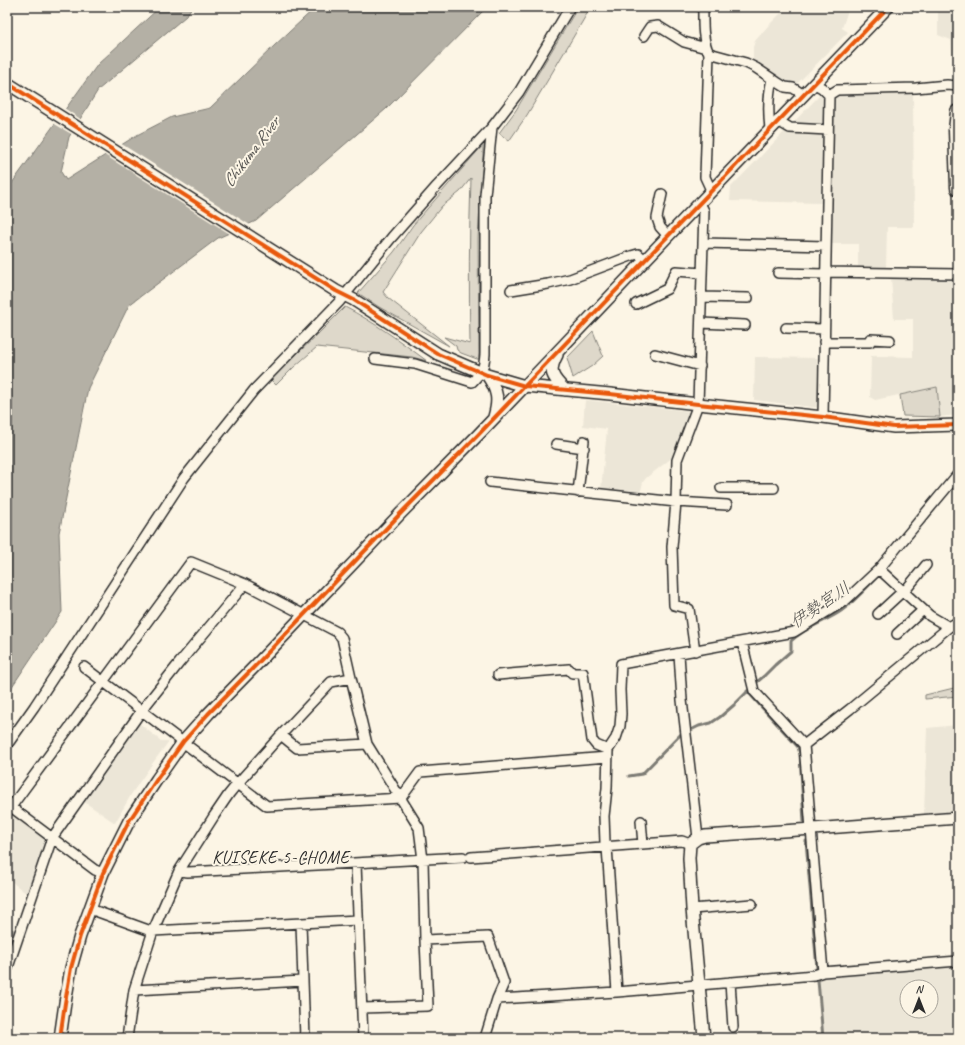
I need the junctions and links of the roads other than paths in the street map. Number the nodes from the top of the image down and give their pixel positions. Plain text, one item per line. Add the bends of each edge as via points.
1 (570, 7) edge
2 (703, 7) edge
3 (888, 7) edge
4 (644, 36) dead end
5 (707, 50) junction
6 (772, 79) junction
7 (7, 83) edge
8 (815, 84) junction
9 (958, 86) edge
10 (804, 95) junction
11 (829, 95) junction
12 (958, 112) edge
13 (774, 125) junction
14 (492, 127) junction
15 (828, 130) junction
16 (958, 188) edge
17 (711, 190) junction
18 (662, 194) dead end
19 (700, 203) junction
20 (668, 236) junction
21 (703, 243) junction
22 (826, 246) junction
23 (645, 260) junction
24 (778, 273) dead end
25 (825, 273) junction
26 (702, 274) junction
27 (958, 274) edge
28 (511, 290) dead end
29 (340, 293) junction
30 (701, 297) junction
31 (748, 298) dead end
32 (636, 304) dead end
33 (701, 323) junction
34 (745, 324) dead end
35 (786, 328) dead end
36 (824, 329) junction
37 (890, 340) dead end
38 (824, 342) junction
39 (560, 349) junction
40 (655, 354) dead end
41 (376, 359) dead end
42 (700, 366) junction
43 (484, 374) junction
44 (525, 386) junction
45 (565, 390) junction
46 (698, 404) junction
47 (823, 417) junction
48 (494, 418) junction
49 (958, 425) edge
50 (556, 444) dead end
51 (958, 474) edge
52 (490, 482) dead end
53 (768, 486) dead end
54 (578, 492) junction
55 (676, 502) junction
56 (926, 565) dead end
57 (879, 569) junction
58 (245, 584) junction
59 (904, 592) junction
60 (922, 610) junction
61 (878, 614) dead end
62 (304, 615) junction
63 (958, 623) edge
64 (949, 627) junction
65 (897, 634) dead end
66 (742, 642) junction
67 (695, 651) junction
68 (679, 654) junction
69 (84, 667) dead end
70 (498, 675) dead end
71 (351, 678) junction
72 (104, 681) junction
73 (142, 710) junction
74 (281, 736) junction
75 (183, 742) junction
76 (367, 744) junction
77 (7, 745) edge
78 (804, 746) junction
79 (608, 753) junction
80 (238, 783) junction
81 (401, 798) junction
82 (958, 818) edge
83 (641, 821) dead end
84 (810, 829) junction
85 (52, 838) junction
86 (694, 841) junction
87 (643, 844) junction
88 (606, 847) junction
89 (423, 860) junction
90 (356, 864) junction
91 (179, 871) junction
92 (103, 873) junction
93 (752, 904) dead end
94 (90, 909) junction
95 (692, 909) junction
96 (358, 920) junction
97 (301, 924) junction
98 (153, 931) junction
99 (426, 940) junction
100 (958, 961) edge
101 (7, 970) edge
102 (819, 973) junction
103 (303, 981) junction
104 (730, 982) junction
105 (699, 984) junction
106 (134, 990) junction
107 (616, 992) junction
108 (497, 999) junction
109 (362, 1008) junction
110 (733, 1027) dead end
111 (60, 1038) edge
112 (127, 1038) edge
113 (305, 1038) edge
114 (363, 1038) edge
115 (485, 1038) edge
116 (704, 1038) edge

1 - 14 street via 519,92
2 - 5 street
3 - 8 street
4 - 5 street via 650,27 658,26 684,42
5 - 6 street via 746,63
5 - 17 street via 705,177
6 - 10 street
6 - 13 street via 768,114
7 - 29 street
8 - 10 street
8 - 11 street
9 - 11 street via 837,90
10 - 13 street
11 - 15 street
12 - 16 highway
13 - 15 street
13 - 17 street
14 - 29 street
14 - 43 street via 485,195
15 - 22 street
17 - 19 street
18 - 20 street via 657,218 660,228
19 - 20 street
19 - 21 street via 704,211
20 - 23 street
21 - 22 street
21 - 26 street
22 - 25 street
23 - 28 street via 638,254 570,278
23 - 39 street
24 - 25 street
25 - 27 street
25 - 36 street
26 - 30 street
26 - 32 street via 676,271 666,289
29 - 43 street via 438,354
29 - 77 street via 254,390 184,478
30 - 31 street
30 - 33 street
33 - 34 street
33 - 42 street
35 - 36 street
36 - 38 street
37 - 38 street
38 - 47 street
39 - 44 street
39 - 45 street via 552,368 555,380
40 - 42 street
41 - 43 street via 415,364 472,382
42 - 46 street
43 - 44 street
43 - 48 street via 492,383 496,394
44 - 45 street
44 - 48 street
45 - 46 street
46 - 47 street
46 - 55 street via 677,460
47 - 49 street via 894,426
48 - 62 street
50 - 54 street via 584,444
51 - 57 street
52 - 54 street
53 - 55 street via 721,485 724,504
54 - 55 street
55 - 67 street via 672,547 674,605 689,609
56 - 59 street
57 - 59 street
57 - 66 street via 846,600 794,632
58 - 62 street
58 - 72 street via 191,562
58 - 73 street
59 - 60 street
59 - 61 street
60 - 64 street
60 - 65 street
62 - 71 street via 337,632 342,638
62 - 75 street
63 - 64 street
64 - 78 street
66 - 67 street
66 - 78 street via 754,691
67 - 68 street
68 - 79 street via 621,664 620,726
68 - 86 street
69 - 72 street
70 - 79 street via 569,669 572,673 583,673 592,740 596,746
71 - 74 street via 331,682
71 - 76 street
72 - 73 street
72 - 85 street via 11,807
73 - 75 street
73 - 85 street
74 - 76 street via 297,748
74 - 80 street
75 - 80 street
75 - 92 street via 129,821
76 - 81 street
78 - 84 street
79 - 81 street via 420,772
79 - 88 street via 604,816
80 - 81 street via 268,806
80 - 91 street
81 - 89 street via 419,828
82 - 84 street
83 - 87 street
84 - 86 street via 705,836
84 - 102 street
85 - 92 street via 95,870
85 - 101 street
86 - 87 street
86 - 95 street via 689,858
87 - 88 street
88 - 89 street
88 - 107 street
89 - 90 street
89 - 99 street
90 - 91 street
90 - 96 street
91 - 98 street
92 - 94 street
93 - 95 street
94 - 98 street
94 - 111 street via 71,968
95 - 105 street
96 - 97 street
96 - 109 street
97 - 98 street
97 - 103 street
98 - 106 street
99 - 108 street via 488,937 504,983
99 - 109 street via 428,1006
100 - 102 street
102 - 104 street
103 - 106 street
103 - 113 street
104 - 105 street
104 - 110 street
105 - 107 street
105 - 116 street
106 - 112 street
107 - 108 street
108 - 115 street
109 - 114 street

